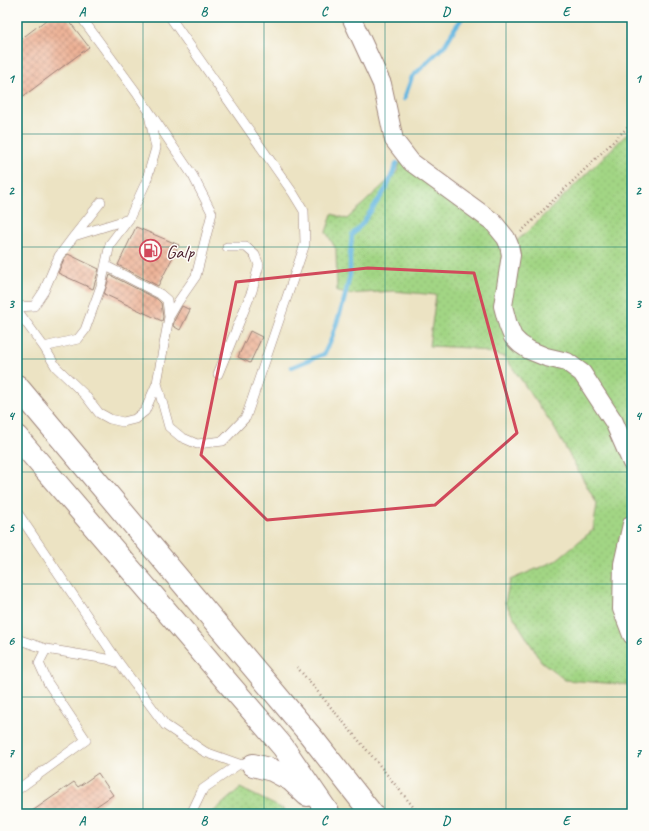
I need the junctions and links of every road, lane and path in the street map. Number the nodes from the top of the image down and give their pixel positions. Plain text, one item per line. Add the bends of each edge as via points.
1 (82, 17) edge
2 (170, 17) edge
3 (350, 17) edge
4 (147, 109) junction
5 (632, 123) edge
6 (101, 202) dead end
7 (129, 219) junction
8 (74, 236) junction
9 (509, 245) junction
10 (227, 247) dead end
11 (106, 266) junction
12 (17, 308) edge
13 (169, 317) junction
14 (44, 347) junction
15 (218, 374) dead end
16 (157, 383) junction
17 (17, 386) edge
18 (17, 437) edge
19 (632, 463) edge
20 (17, 512) edge
21 (632, 524) edge
22 (632, 635) edge
23 (17, 639) edge
24 (46, 649) junction
25 (119, 663) junction
26 (297, 667) dead end
27 (246, 765) junction
28 (17, 790) edge
29 (191, 814) edge
30 (321, 814) edge
31 (329, 814) edge
32 (372, 814) edge
33 (419, 814) edge

1 - 4 lane
2 - 16 lane via 304,211 305,244 246,417 223,441 197,444 169,428
3 - 9 street via 382,84 394,140 411,162 493,222
4 - 7 lane via 156,148 146,182
4 - 13 lane via 193,176 212,213 196,276
5 - 9 path
6 - 8 lane
7 - 8 lane
7 - 11 lane via 110,244
8 - 12 lane via 59,256 44,291 34,306
9 - 19 street via 511,255 503,306 513,337 529,350 567,362 582,373 614,422
10 - 15 lane via 246,247 255,255 259,265 252,291
11 - 13 lane via 160,294 167,300
11 - 14 lane via 85,330 78,339
12 - 14 lane
13 - 16 lane
14 - 16 lane via 56,367 85,395 99,413 110,419 123,422 135,419 145,411
17 - 32 highway via 310,735
18 - 31 highway via 283,747
20 - 25 lane
21 - 22 street via 623,564 622,609
23 - 24 lane
24 - 25 lane
24 - 28 lane via 39,664 48,684 86,740
25 - 27 lane via 166,725 205,752
26 - 33 path
27 - 29 lane via 203,789
27 - 30 highway via 272,770 291,780 309,797

